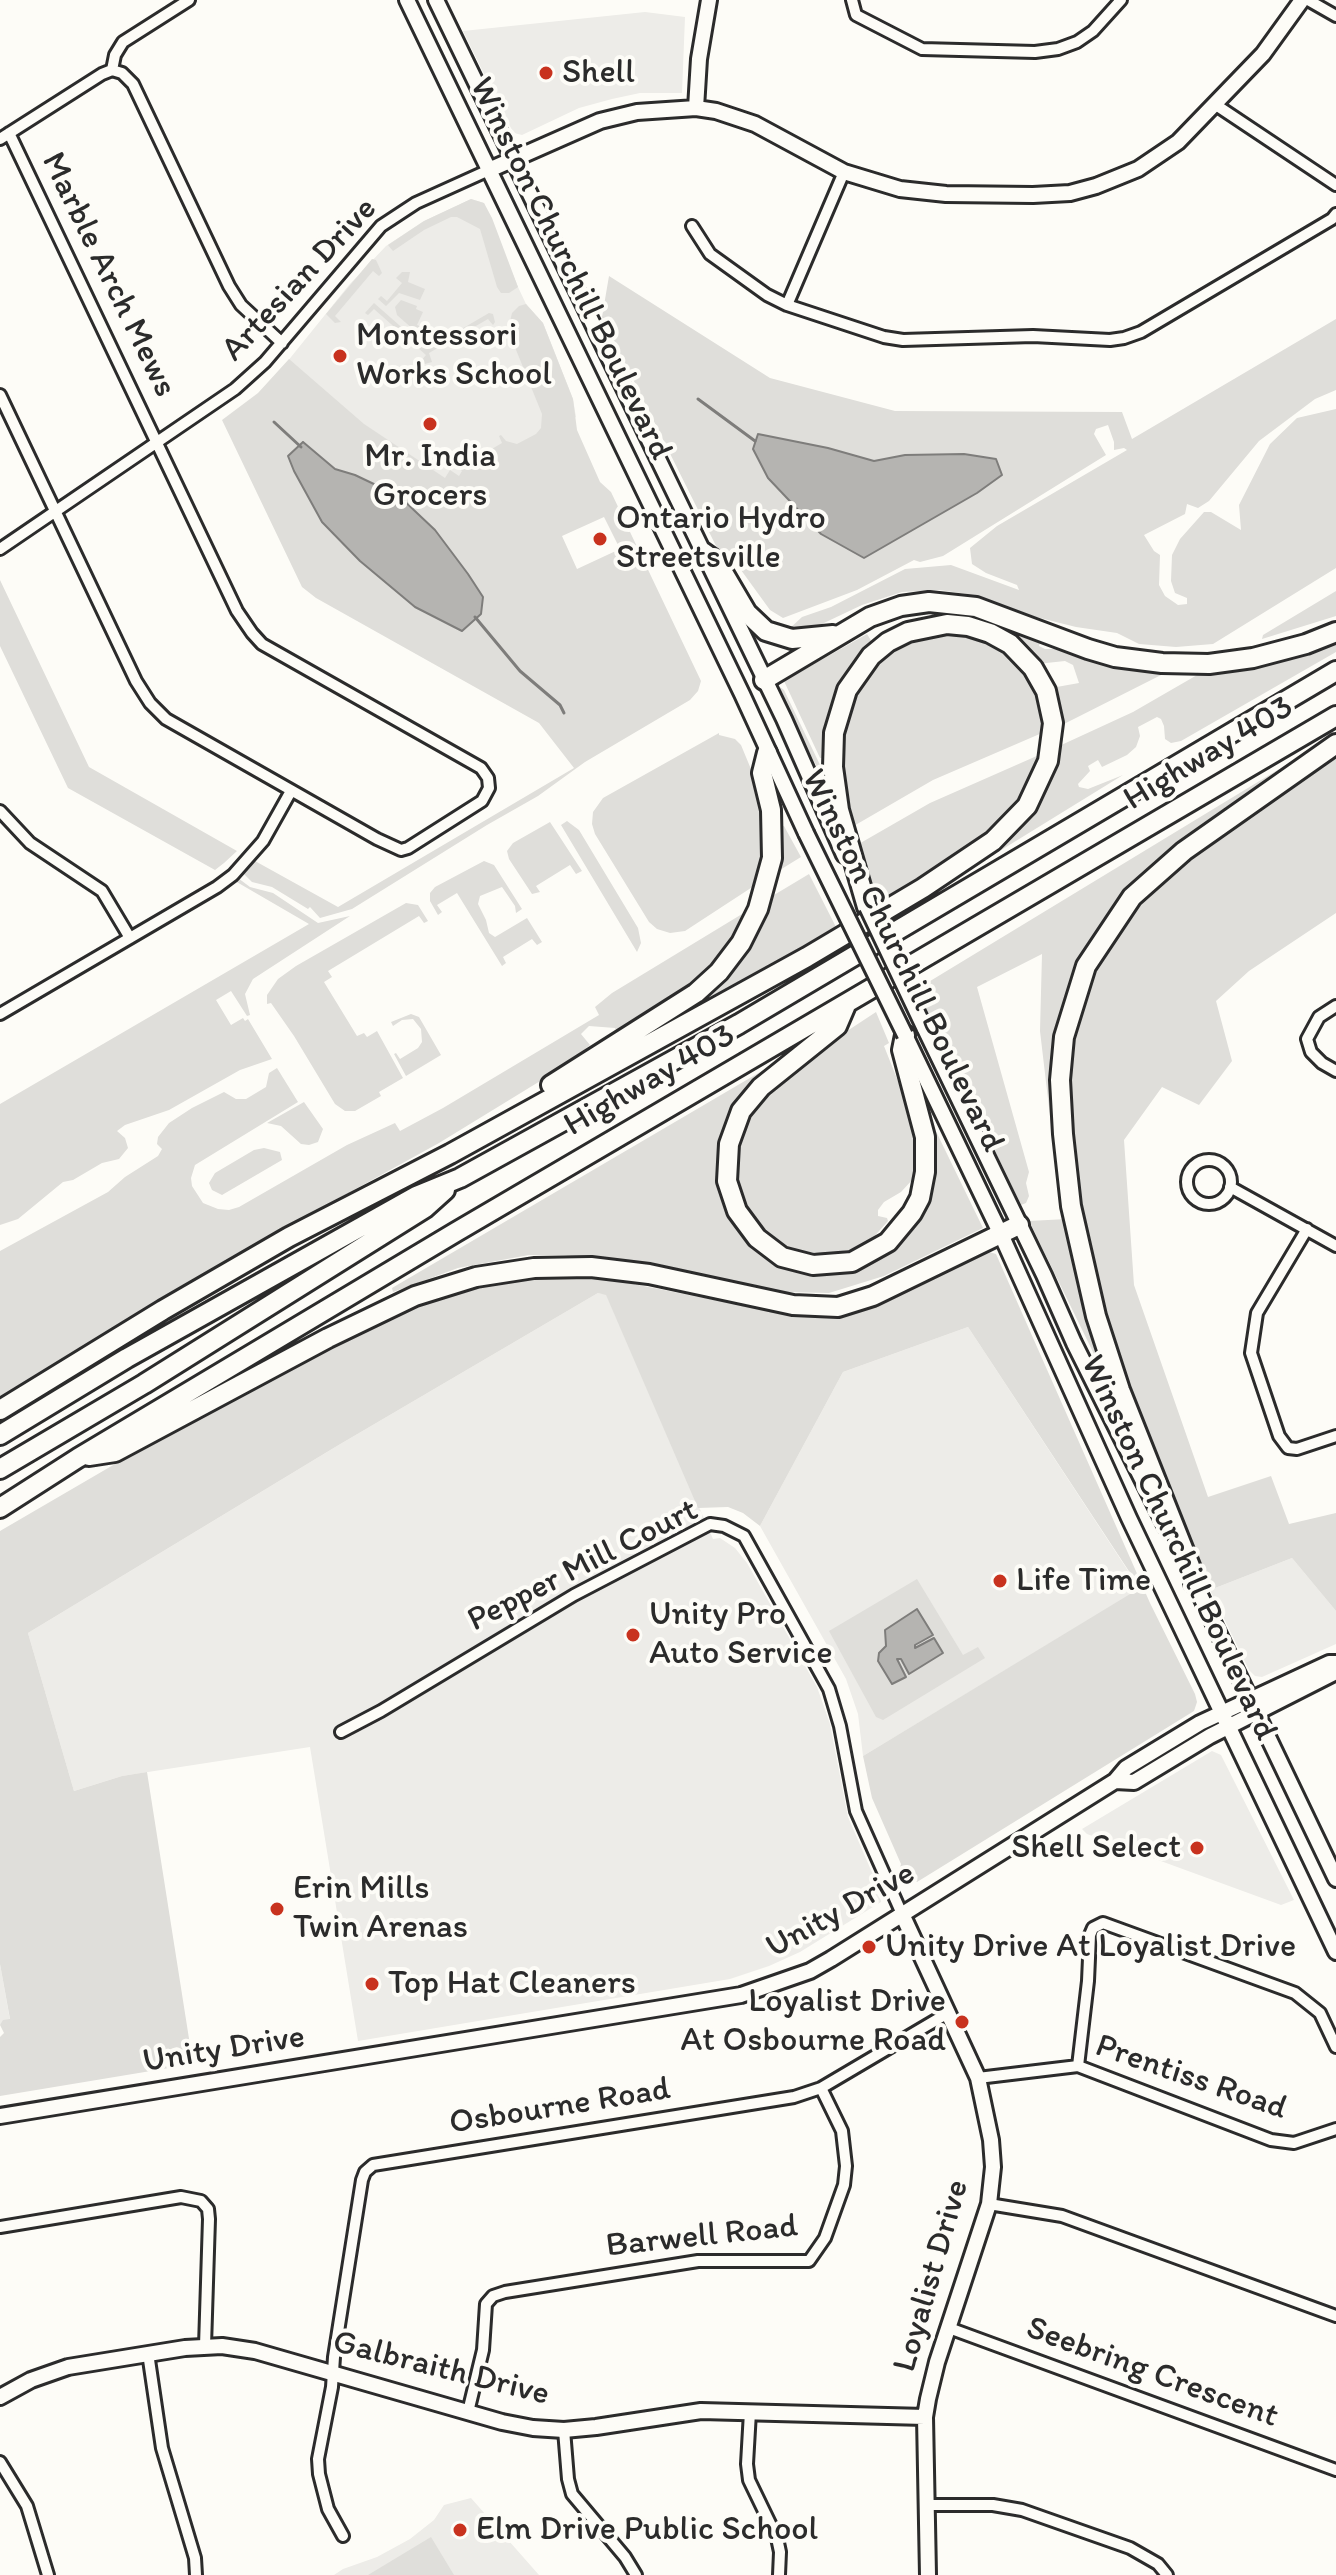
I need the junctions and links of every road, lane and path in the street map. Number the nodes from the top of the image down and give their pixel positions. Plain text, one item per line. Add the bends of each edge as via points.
1 (189, 0) edge
2 (407, 0) edge
3 (436, 0) edge
4 (709, 0) edge
5 (852, 0) edge
6 (1121, 0) edge
7 (1305, 0) edge
8 (1336, 16) edge
9 (112, 70) junction
10 (1216, 105) junction
11 (696, 108) junction
12 (4, 136) edge
13 (512, 160) junction
14 (489, 170) junction
15 (844, 172) junction
16 (1336, 185) edge
17 (1336, 214) edge
18 (692, 226) dead end
19 (787, 305) junction
20 (282, 343) junction
21 (0, 395) edge
22 (157, 441) junction
23 (56, 513) junction
24 (0, 549) edge
25 (703, 552) junction
26 (1336, 632) edge
27 (840, 635) junction
28 (1336, 671) edge
29 (764, 680) junction
30 (1336, 716) edge
31 (1336, 744) edge
32 (767, 753) junction
33 (291, 791) junction
34 (0, 811) edge
35 (833, 812) junction
36 (867, 907) joint
37 (130, 938) junction
38 (846, 1005) junction
39 (1336, 1006) edge
40 (0, 1014) edge
41 (905, 1035) junction
42 (1336, 1071) edge
43 (450, 1154) junction
44 (460, 1178) junction
45 (1230, 1187) junction
46 (1019, 1225) junction
47 (1307, 1229) junction
48 (1000, 1234) junction
49 (1336, 1246) edge
50 (0, 1410) edge
51 (0, 1435) edge
52 (1336, 1436) edge
53 (78, 1458) junction
54 (0, 1469) edge
55 (0, 1508) edge
56 (1194, 1583) junction
57 (1336, 1666) edge
58 (1253, 1706) junction
59 (1225, 1720) junction
60 (341, 1732) dead end
61 (1336, 1879) edge
62 (902, 1914) junction
63 (1336, 1952) edge
64 (948, 2013) junction
65 (1336, 2047) edge
66 (1078, 2066) junction
67 (978, 2078) junction
68 (821, 2088) junction
69 (0, 2116) edge
70 (1336, 2129) edge
71 (989, 2204) junction
72 (0, 2227) edge
73 (1336, 2316) edge
74 (949, 2328) junction
75 (205, 2346) junction
76 (148, 2353) junction
77 (333, 2374) junction
78 (0, 2397) edge
79 (468, 2412) junction
80 (750, 2412) junction
81 (925, 2417) junction
82 (564, 2430) junction
83 (0, 2462) edge
84 (1336, 2470) edge
85 (927, 2505) junction
86 (343, 2536) dead end
87 (48, 2575) edge
88 (196, 2575) edge
89 (636, 2575) edge
90 (779, 2575) edge
91 (928, 2575) edge
92 (1167, 2575) edge

1 - 9 street via 123,42
2 - 14 main road, Winston Churchill Boulevard
3 - 13 main road, Winston Churchill Boulevard
4 - 11 main road
5 - 6 street via 864,21 922,49 1035,52 1077,42
7 - 8 street
7 - 10 main road
9 - 12 street
9 - 20 street via 133,84 235,296
10 - 15 main road via 1178,142 1138,169 1070,193 928,193
10 - 16 street
11 - 13 main road via 618,116
11 - 15 main road via 755,124
12 - 22 street, Marble Arch Mews
13 - 14 main road
13 - 25 main road, Winston Churchill Boulevard
14 - 20 street, Artesian Drive via 416,203 381,226
14 - 32 main road, Winston Churchill Boulevard
15 - 19 street
17 - 19 street via 1124,338 903,340
18 - 19 street via 710,254
20 - 22 street, Artesian Drive via 235,389
21 - 23 street
22 - 23 street, Artesian Drive
22 - 33 street, Marble Arch Mews via 237,611 262,644 481,768 489,788 482,801 401,850
23 - 24 street, Artesian Drive
23 - 33 street via 150,703 166,719
25 - 27 highway via 717,562 747,613 766,631 792,639
25 - 29 main road, Winston Churchill Boulevard
26 - 27 highway via 1253,658 1162,663 1080,647 976,607 929,602 886,611
27 - 29 highway
28 - 44 highway, Highway 403 via 739,1024
29 - 35 main road, Winston Churchill Boulevard
30 - 38 highway, Highway 403
31 - 56 highway via 1184,851 1132,897 1086,966 1064,1037 1064,1149 1096,1316
32 - 41 main road, Winston Churchill Boulevard, bridge
32 - 43 highway via 762,773 772,818 770,872 751,926 727,962 696,993 500,1115
33 - 37 street via 263,841 238,870
34 - 37 street via 48,857 102,891
35 - 36 highway
35 - 43 highway via 832,757 840,708 864,664 888,642 932,625 968,626 997,636 1033,668 1053,723 1048,761 1027,806 993,841 807,957
36 - 46 main road, Winston Churchill Boulevard, bridge
37 - 40 street
38 - 41 highway via 837,1026 761,1087 741,1111 729,1144 727,1181 737,1211 757,1238 782,1257 813,1265 852,1262 888,1242 912,1213 922,1188 926,1150 902,1050
38 - 53 highway, Highway 403
39 - 42 street via 1319,1017 1307,1039 1311,1052
41 - 48 main road, Winston Churchill Boulevard
43 - 50 highway via 289,1237
44 - 51 highway, Highway 403 via 416,1196
44 - 54 highway via 425,1208
45 - 45 street via 1229,1172 1219,1162 1204,1160 1192,1167 1186,1180 1190,1194 1202,1203 1216,1203
45 - 47 street
46 - 48 highway
46 - 56 main road, Winston Churchill Boulevard
47 - 49 street
47 - 52 street via 1257,1313 1251,1353 1279,1436 1288,1448
48 - 53 highway via 873,1296 838,1307 793,1305 591,1267 476,1277 415,1296 115,1452
48 - 59 main road, Winston Churchill Boulevard
53 - 55 highway, Highway 403
56 - 58 main road, Winston Churchill Boulevard
57 - 58 main road, Unity Drive via 1329,1663
58 - 59 main road, Unity Drive
58 - 61 main road, Winston Churchill Boulevard
59 - 62 main road, Unity Drive via 1200,1723
59 - 63 main road, Winston Churchill Boulevard
60 - 62 street, Pepper Mill Court via 574,1595 710,1524 724,1526 744,1536 829,1689 856,1811
62 - 64 main road, Loyalist Drive
62 - 69 main road, Unity Drive via 810,1971 741,1995
64 - 67 main road, Loyalist Drive
64 - 68 street, Osbourne Road
65 - 66 street via 1320,2013 1295,1993 1103,1923 1090,1935
66 - 67 street, Prentiss Road
66 - 70 street, Prentiss Road via 1271,2140 1294,2143
67 - 71 main road, Loyalist Drive via 991,2140
68 - 77 street, Osbourne Road via 780,2100 373,2165 362,2180
68 - 79 street, Barwell Road via 842,2131 846,2166 825,2238 809,2261 698,2261 493,2296 486,2304 483,2350
71 - 73 street via 1062,2216
71 - 74 main road, Loyalist Drive
72 - 75 street via 181,2197 201,2201 209,2219
74 - 81 main road, Loyalist Drive
74 - 84 street, Seebring Crescent
75 - 76 main road, Galbraith Drive
75 - 77 main road, Galbraith Drive via 255,2351
76 - 78 main road, Galbraith Drive via 68,2367
76 - 88 street via 162,2448
77 - 79 main road, Galbraith Drive
77 - 86 street, Osbourne Road via 318,2459 328,2509
79 - 82 main road, Galbraith Drive via 517,2426
80 - 81 main road, Galbraith Drive
80 - 82 main road, Galbraith Drive via 701,2411
80 - 90 street via 749,2480 777,2538
81 - 85 main road, Loyalist Drive
82 - 89 street via 572,2494
83 - 87 street via 27,2506
85 - 91 main road, Loyalist Drive
85 - 92 street via 1022,2510 1130,2548

